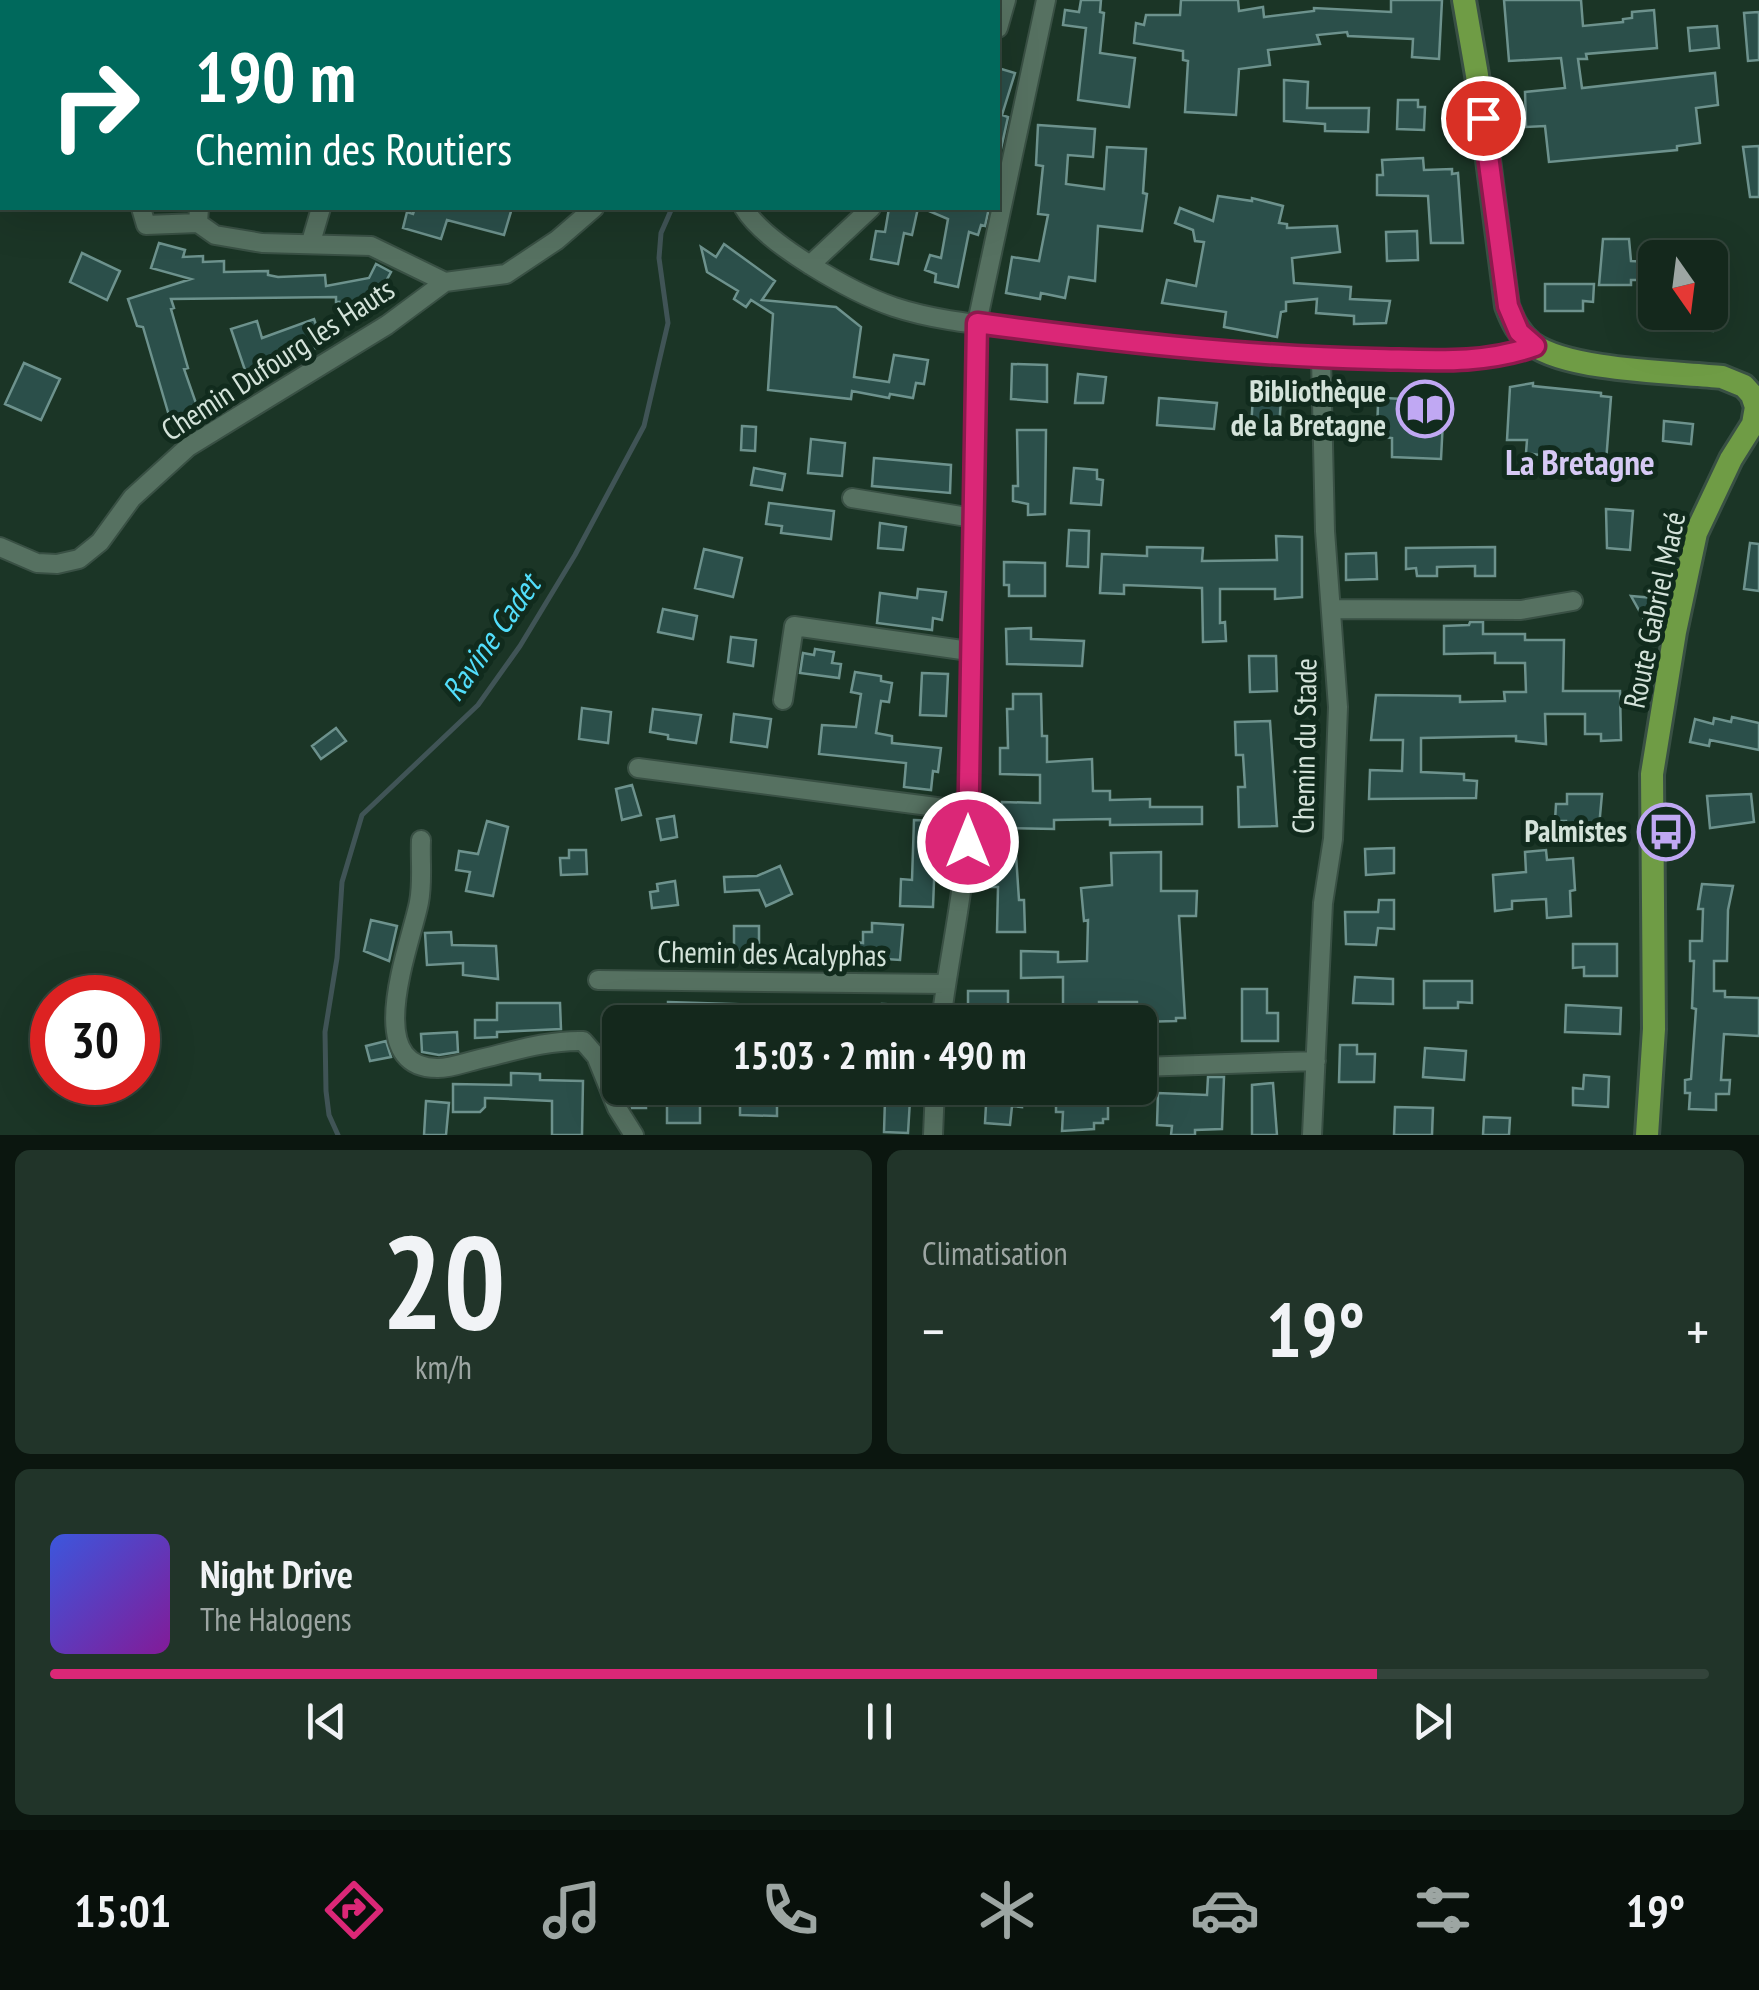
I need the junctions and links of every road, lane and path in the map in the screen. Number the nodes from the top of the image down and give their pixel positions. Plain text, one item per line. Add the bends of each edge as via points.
1 (1046, 0) edge
2 (1464, 0) edge
3 (142, 210) edge
4 (320, 210) edge
5 (592, 210) edge
6 (745, 210) edge
7 (869, 210) edge
8 (198, 215) edge
9 (311, 242) junction
10 (810, 264) junction
11 (445, 282) junction
12 (977, 323) junction
13 (1535, 346) junction
14 (1321, 358) junction
15 (1756, 395) edge
16 (852, 498) dead end
17 (973, 518) junction
18 (0, 547) edge
19 (1573, 601) dead end
20 (1331, 609) junction
21 (970, 650) junction
22 (783, 700) dead end
23 (638, 768) dead end
24 (967, 811) junction
25 (421, 840) dead end
26 (598, 980) dead end
27 (945, 984) junction
28 (942, 1005) edge
29 (1316, 1061) junction
30 (1157, 1066) edge
31 (934, 1105) edge
32 (634, 1135) edge
33 (933, 1135) edge
34 (1312, 1135) edge
35 (1647, 1135) edge

1 - 12 street
2 - 13 main road via 1508,306 1519,332
3 - 8 street via 146,226
4 - 9 street
5 - 11 street via 506,274
6 - 10 street via 770,239
7 - 10 street
8 - 9 street via 215,236
9 - 11 street via 371,246
10 - 12 street via 893,306
11 - 18 street, Chemin Dufourg les Hauts via 387,325 188,446 79,559 37,563
12 - 14 street
12 - 17 street
13 - 14 street via 1476,360
13 - 15 main road, Route Gabriel Macé via 1592,364 1722,376
14 - 20 street, Chemin du Stade
15 - 35 main road, Route Gabriel Macé via 1753,424 1696,534 1652,774 1654,1029
16 - 17 street
17 - 21 street
19 - 20 street via 1521,610
20 - 29 street, Chemin du Stade via 1338,766
21 - 22 street via 794,626
21 - 24 street
23 - 24 street
24 - 27 street via 963,889
25 - 32 street via 420,901 401,964 395,1020 399,1046 418,1066 440,1069 558,1040 582,1041
26 - 27 street, Chemin des Acalyphas
27 - 28 street
29 - 30 street
29 - 34 street, Chemin du Stade
31 - 33 street

